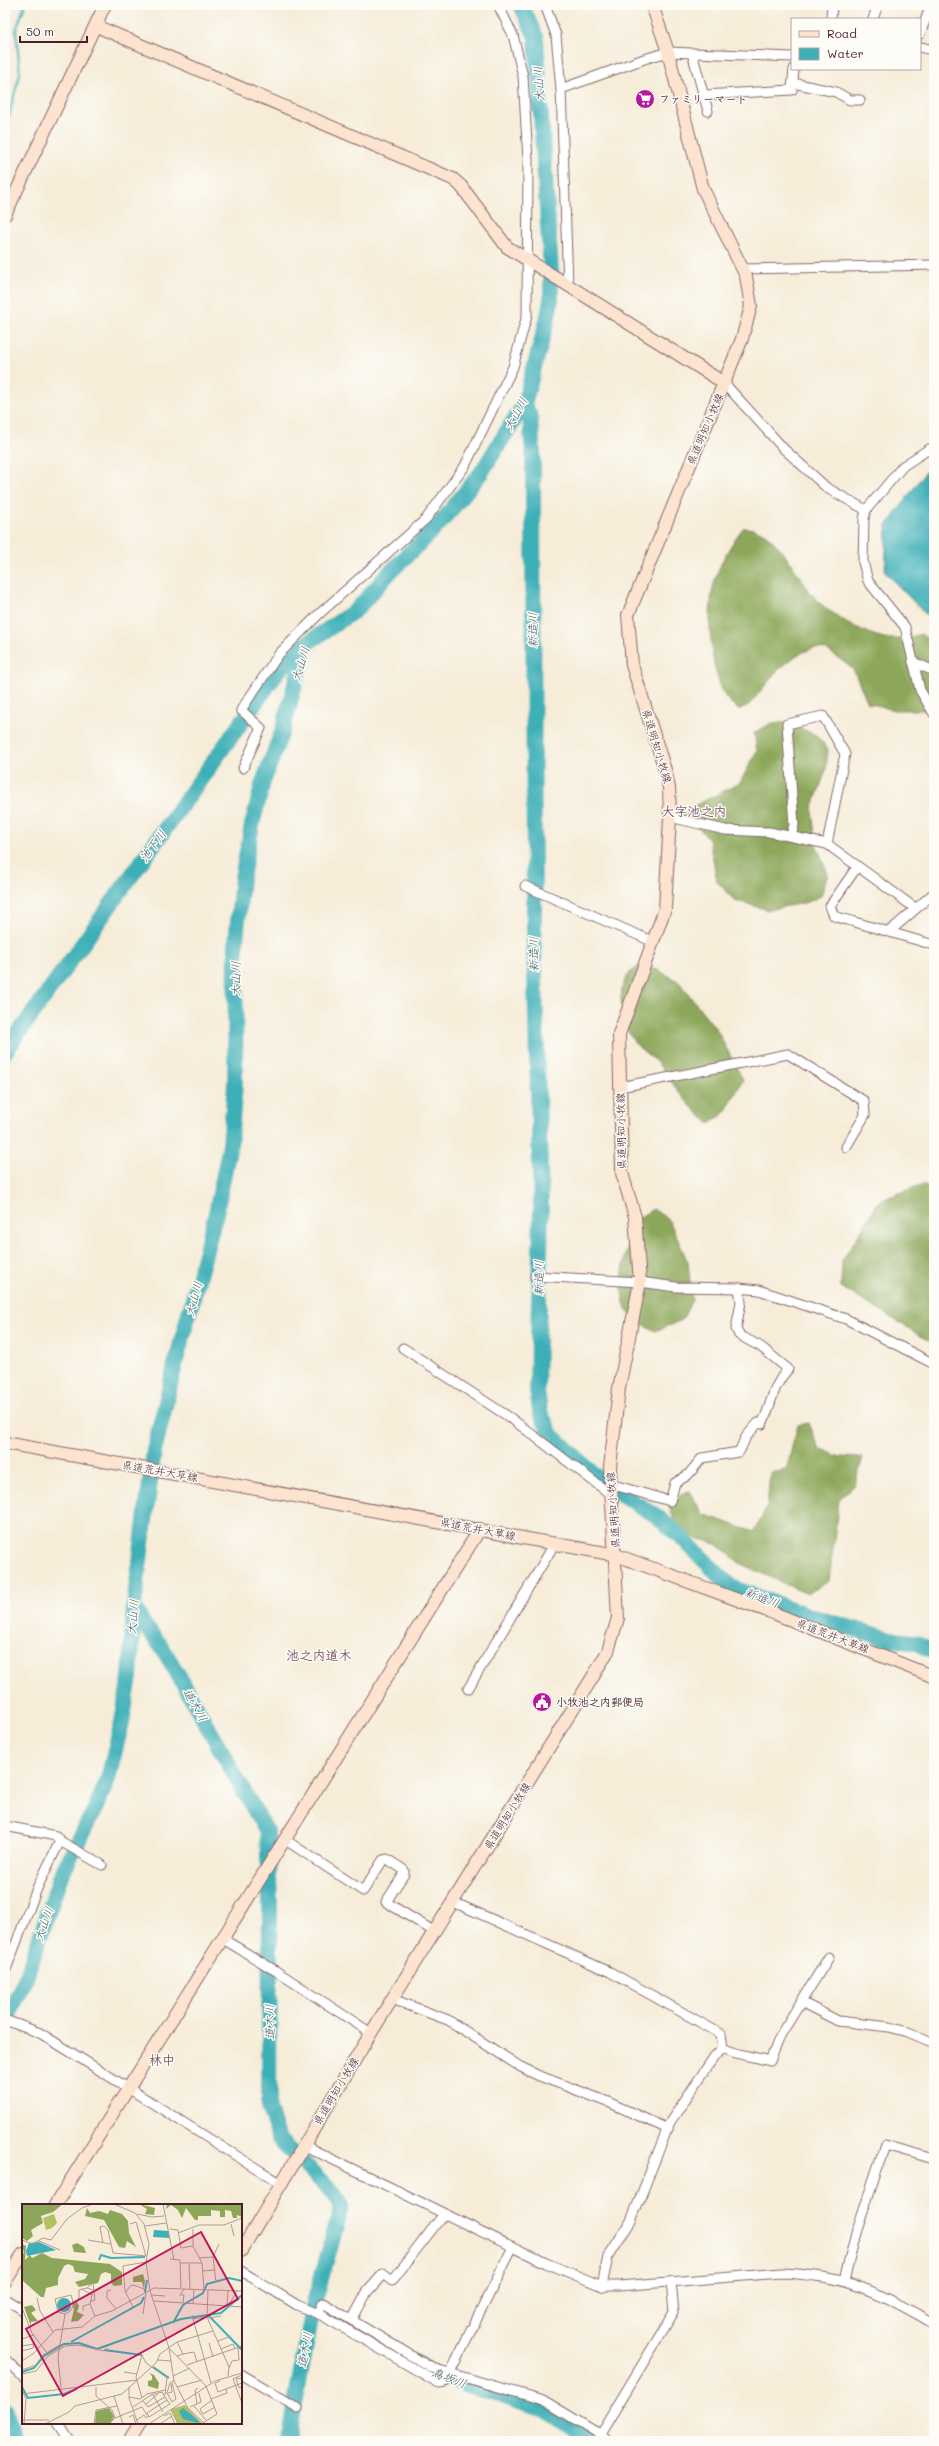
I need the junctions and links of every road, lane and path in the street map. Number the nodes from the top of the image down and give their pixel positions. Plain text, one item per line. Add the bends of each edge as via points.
1 (105, 5) edge
2 (498, 5) edge
3 (545, 5) edge
4 (652, 5) edge
5 (832, 5) edge
6 (878, 5) edge
7 (931, 5) edge
8 (831, 18) edge
9 (873, 18) edge
10 (97, 23) junction
11 (921, 31) edge
12 (921, 47) edge
13 (934, 50) edge
14 (668, 52) junction
15 (692, 53) junction
16 (791, 57) edge
17 (794, 70) edge
18 (793, 83) junction
19 (561, 89) junction
20 (704, 95) junction
21 (860, 100) dead end
22 (708, 111) dead end
23 (5, 215) edge
24 (529, 262) junction
25 (934, 265) edge
26 (743, 269) junction
27 (568, 285) junction
28 (724, 383) junction
29 (934, 451) edge
30 (866, 510) junction
31 (913, 662) junction
32 (934, 671) edge
33 (934, 714) edge
34 (243, 768) dead end
35 (670, 817) junction
36 (791, 836) junction
37 (827, 844) junction
38 (857, 867) junction
39 (525, 886) dead end
40 (934, 893) edge
41 (915, 908) junction
42 (890, 931) junction
43 (654, 942) junction
44 (934, 945) edge
45 (620, 1087) junction
46 (846, 1147) dead end
47 (535, 1276) dead end
48 (640, 1282) junction
49 (740, 1288) junction
50 (403, 1348) dead end
51 (934, 1364) edge
52 (5, 1443) edge
53 (610, 1489) junction
54 (480, 1529) junction
55 (555, 1543) junction
56 (616, 1555) junction
57 (934, 1677) edge
58 (468, 1689) dead end
59 (5, 1826) edge
60 (62, 1842) junction
61 (281, 1844) junction
62 (102, 1864) dead end
63 (452, 1904) junction
64 (435, 1932) junction
65 (223, 1939) junction
66 (829, 1957) dead end
67 (5, 1972) edge
68 (392, 1999) junction
69 (801, 2002) junction
70 (5, 2020) edge
71 (371, 2033) junction
72 (934, 2043) edge
73 (723, 2048) junction
74 (128, 2088) junction
75 (668, 2130) junction
76 (299, 2153) junction
77 (934, 2159) edge
78 (280, 2183) junction
79 (56, 2204) edge
80 (444, 2214) junction
81 (513, 2247) junction
82 (242, 2249) edge
83 (22, 2256) edge
84 (242, 2272) edge
85 (844, 2281) junction
86 (5, 2282) edge
87 (672, 2282) junction
88 (602, 2286) junction
89 (5, 2299) edge
90 (22, 2309) edge
91 (317, 2310) junction
92 (352, 2320) junction
93 (934, 2324) edge
94 (5, 2359) edge
95 (242, 2375) edge
96 (22, 2376) edge
97 (447, 2377) junction
98 (298, 2408) dead end
99 (59, 2424) edge
100 (139, 2424) edge
101 (599, 2436) junction
102 (70, 2441) edge
103 (130, 2441) edge
104 (608, 2441) edge

1 - 10 main road
2 - 24 street via 513,35 524,76
3 - 19 street via 556,35
4 - 14 main road, 県道明知小牧線
5 - 8 street
6 - 9 street
7 - 11 street
10 - 23 main road
10 - 24 main road via 103,29 453,179 507,248
12 - 13 street
14 - 15 street
14 - 19 street
14 - 26 main road, 県道明知小牧線 via 703,189
15 - 16 street
15 - 20 street
17 - 18 street
18 - 20 street via 792,90
18 - 21 street via 836,92 850,100
19 - 27 street
20 - 22 street
24 - 27 main road
24 - 34 street via 527,315 513,367 465,466 426,518 318,615 279,654 241,710 261,728
25 - 26 street
26 - 28 main road, 県道明知小牧線 via 751,306 742,339
27 - 28 main road
28 - 30 street via 784,449 827,488
28 - 35 main road, 県道明知小牧線 via 628,615 632,665 666,773
29 - 30 street via 929,449 903,466
30 - 31 street via 863,562 868,581 905,626
31 - 32 street
31 - 33 street via 920,690
35 - 36 street via 725,830 762,831
35 - 43 main road, 県道明知小牧線 via 665,909
36 - 37 street
36 - 37 street via 794,825 787,724 823,716 845,754
37 - 38 street
38 - 41 street
38 - 42 street via 830,906 834,916
39 - 43 street
40 - 41 street
41 - 42 street
42 - 44 street
43 - 45 main road, 県道明知小牧線 via 619,1034
45 - 46 street via 788,1054 864,1101 865,1115
45 - 48 main road, 県道明知小牧線 via 622,1173 635,1217
47 - 48 street
48 - 49 street via 676,1287
48 - 53 main road, 県道明知小牧線 via 619,1388
49 - 51 street via 766,1292 846,1319
49 - 53 street via 736,1329 740,1335 761,1347 788,1369 773,1389 769,1410 762,1424 758,1423 752,1428 739,1452 702,1458 688,1475 675,1483 670,1501
50 - 53 street via 512,1419
52 - 54 main road, 県道荒井大草線
53 - 56 main road, 県道明知小牧線
54 - 55 main road, 県道荒井大草線
54 - 61 main road
55 - 56 main road, 県道荒井大草線
55 - 58 street
56 - 57 main road, 県道荒井大草線 via 776,1614
56 - 63 main road, 県道明知小牧線 via 618,1618 608,1651
59 - 60 street via 56,1836
60 - 62 street
60 - 67 street via 38,1886
61 - 64 street via 364,1891 382,1860 387,1859 404,1870 404,1874 386,1902
61 - 65 main road
63 - 64 main road, 県道明知小牧線
63 - 73 street via 460,1905 640,1988 720,2034
64 - 68 main road, 県道明知小牧線
65 - 71 street
65 - 74 main road
66 - 69 street
68 - 71 main road, 県道明知小牧線
68 - 75 street via 448,2020 536,2075 608,2102
69 - 72 street via 834,2019 889,2027
69 - 73 street via 781,2034 770,2061 754,2056 737,2055
70 - 74 street via 40,2033
71 - 76 main road, 県道明知小牧線
73 - 75 street via 686,2096
74 - 78 street
74 - 79 main road
75 - 88 street via 631,2221 608,2257
76 - 78 main road, 県道明知小牧線
76 - 80 street
77 - 85 street via 885,2145 856,2234
78 - 82 main road, 県道明知小牧線
80 - 81 street
80 - 92 street via 392,2281 383,2274 367,2292
81 - 88 street
81 - 97 street
83 - 86 main road
84 - 91 street
85 - 87 street via 781,2273
85 - 93 street via 906,2308
87 - 88 street
87 - 101 street via 674,2312
89 - 90 street
91 - 92 street
91 - 97 street via 439,2383
92 - 97 street
94 - 96 street
95 - 98 street
97 - 101 street via 464,2375 543,2400
99 - 102 street
100 - 103 main road
101 - 104 street

